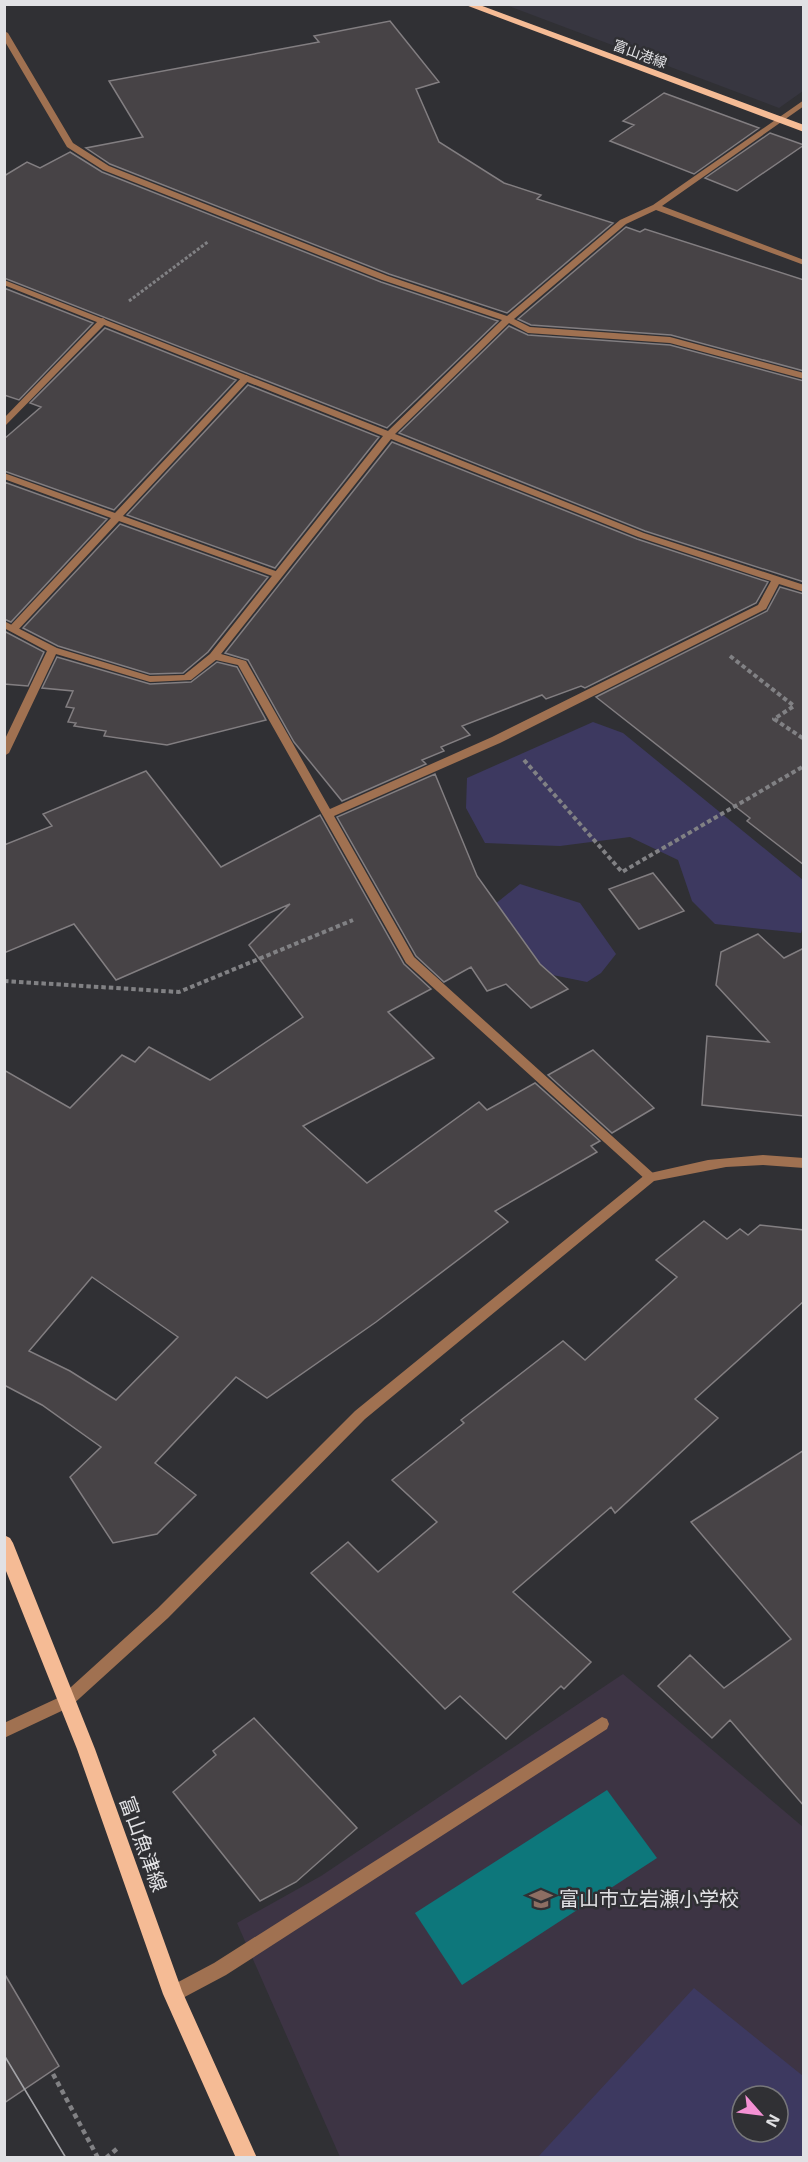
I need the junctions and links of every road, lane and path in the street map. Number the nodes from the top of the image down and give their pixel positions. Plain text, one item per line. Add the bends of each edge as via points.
1 (467, 4) edge
2 (5, 35) edge
3 (804, 102) edge
4 (776, 119) junction
5 (804, 129) edge
6 (656, 207) junction
7 (236, 220) junction
8 (804, 263) edge
9 (4, 282) edge
10 (508, 319) junction
11 (102, 321) junction
12 (804, 376) edge
13 (246, 378) junction
14 (4, 424) edge
15 (389, 435) junction
16 (4, 476) edge
17 (115, 516) junction
18 (278, 575) junction
19 (776, 581) junction
20 (804, 589) edge
21 (9, 626) edge
22 (705, 636) junction
23 (53, 650) junction
24 (214, 656) junction
25 (504, 736) junction
26 (804, 739) edge
27 (4, 753) edge
28 (804, 766) edge
29 (328, 813) junction
30 (382, 909) junction
31 (4, 981) edge
32 (804, 1163) edge
33 (650, 1177) junction
34 (4, 1543) edge
35 (65, 1702) junction
36 (602, 1724) dead end
37 (4, 1731) edge
38 (173, 1994) junction
39 (53, 2074) dead end
40 (119, 2147) dead end
41 (98, 2157) edge
42 (106, 2157) edge
43 (247, 2157) edge

1 - 4 main road, 富山港線
2 - 7 street via 70,145 106,168
3 - 4 street
4 - 5 main road, 富山港線
4 - 6 street
6 - 8 street
6 - 10 street via 623,222
7 - 10 street via 386,278
7 - 11 path
9 - 11 street
10 - 12 street via 528,330 670,340
10 - 15 street
11 - 13 street
11 - 14 street
13 - 15 street
13 - 17 street
15 - 18 street
15 - 19 street via 641,535
16 - 17 street
17 - 18 street
17 - 21 street
18 - 24 street
19 - 20 street
19 - 22 street via 762,607
21 - 23 street
22 - 25 street
22 - 26 path via 794,706 774,718
23 - 24 street via 150,679 187,678
23 - 27 street
24 - 29 street via 242,663
25 - 28 path via 622,872
25 - 29 street
29 - 30 street
30 - 31 path via 179,992
30 - 33 street via 410,960
32 - 33 street via 763,1158 704,1163
33 - 35 street via 360,1415 163,1613
34 - 35 main road, 富山魚津線
35 - 37 street
35 - 38 main road, 富山魚津線 via 86,1749
36 - 38 street via 220,1969
38 - 43 main road, 富山魚津線
39 - 41 path
40 - 42 path

